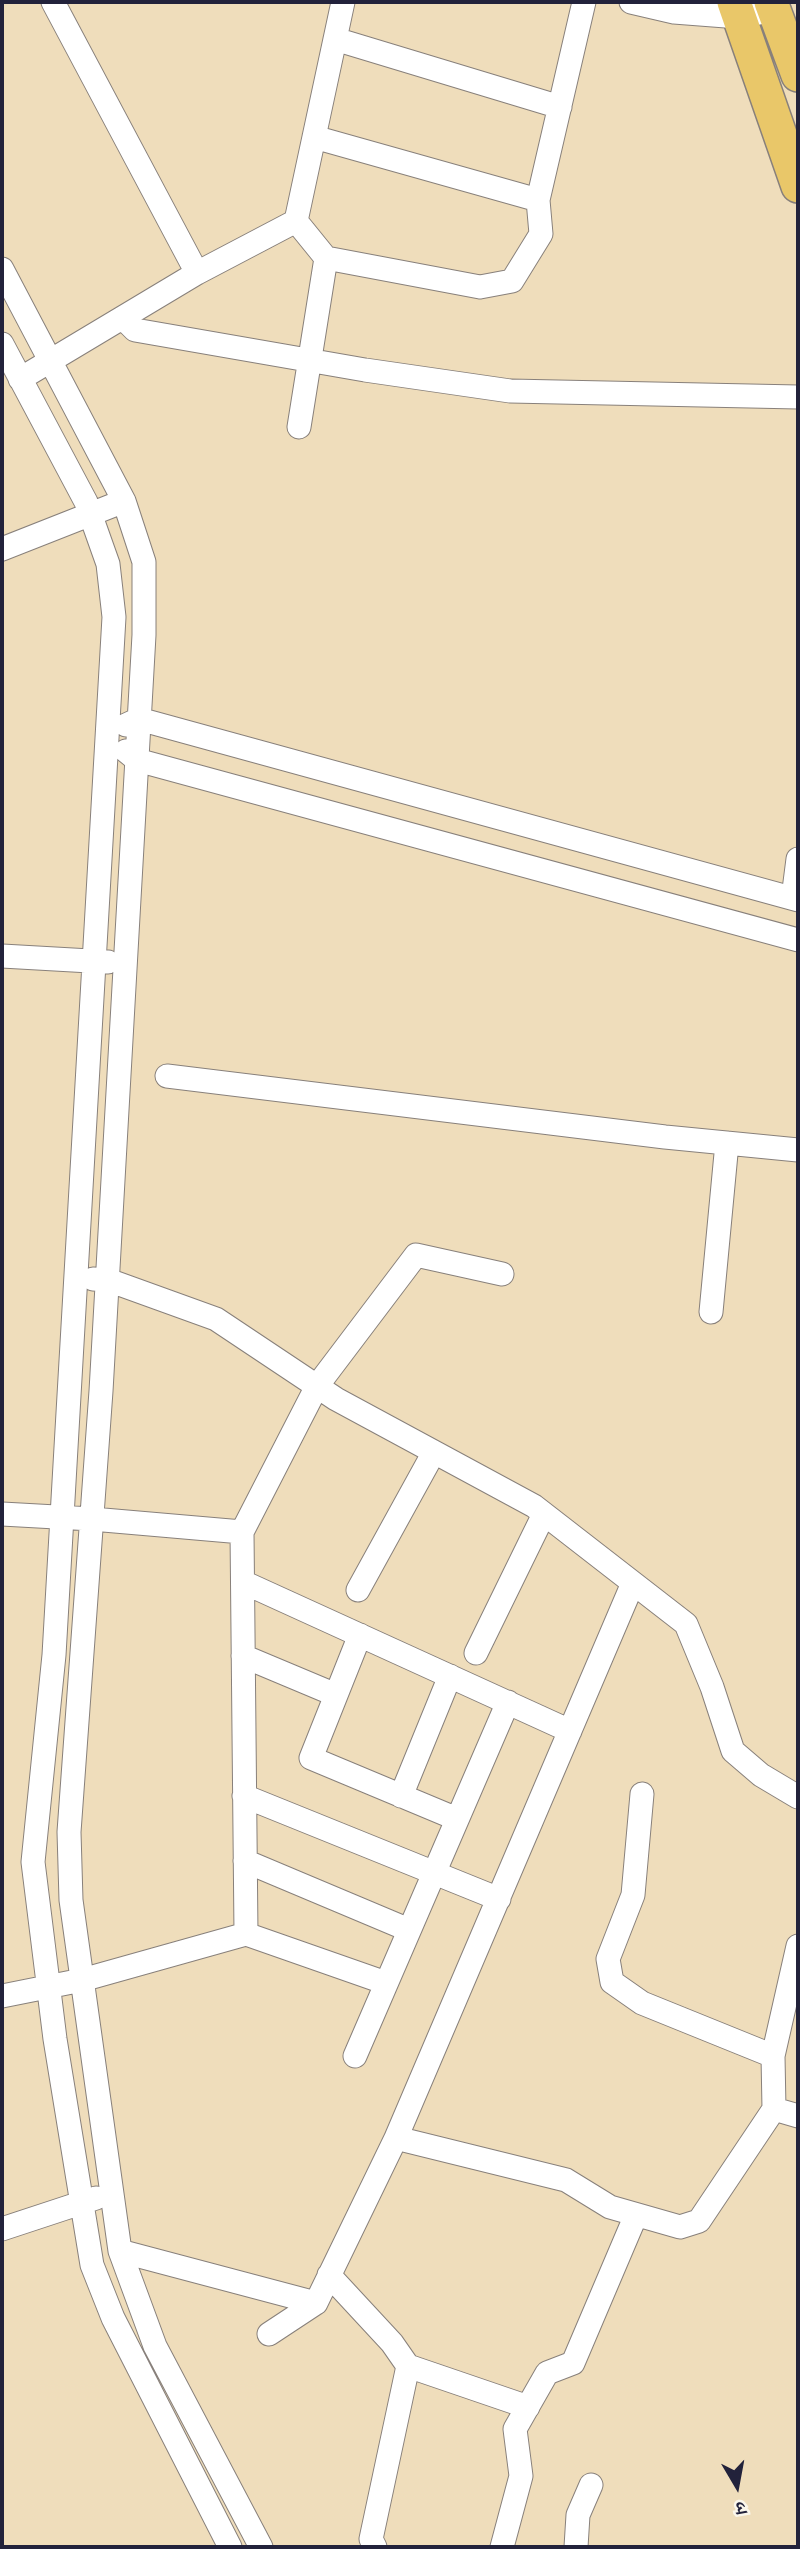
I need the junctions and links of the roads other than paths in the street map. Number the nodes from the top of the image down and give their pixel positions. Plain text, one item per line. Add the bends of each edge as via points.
1 (53, 2) edge
2 (343, 2) edge
3 (584, 2) edge
4 (631, 2) edge
5 (773, 6) edge
6 (737, 9) edge
7 (335, 39) junction
8 (797, 69) edge
9 (560, 107) junction
10 (313, 137) junction
11 (798, 186) edge
12 (538, 200) junction
13 (296, 221) junction
14 (326, 258) junction
15 (2, 269) edge
16 (197, 273) junction
17 (123, 318) junction
18 (2, 344) edge
19 (310, 360) junction
20 (50, 361) junction
21 (20, 379) junction
22 (798, 397) edge
23 (299, 427) dead end
24 (124, 501) junction
25 (90, 514) junction
26 (2, 549) edge
27 (139, 719) junction
28 (107, 735) junction
29 (137, 760) junction
30 (798, 859) edge
31 (796, 899) edge
32 (798, 940) edge
33 (2, 956) edge
34 (94, 961) junction
35 (125, 963) junction
36 (167, 1076) dead end
37 (727, 1143) junction
38 (798, 1150) edge
39 (502, 1274) dead end
40 (75, 1278) junction
41 (108, 1280) junction
42 (711, 1312) dead end
43 (317, 1386) junction
44 (434, 1452) junction
45 (2, 1514) edge
46 (544, 1514) junction
47 (62, 1517) junction
48 (92, 1519) junction
49 (243, 1532) junction
50 (243, 1582) junction
51 (634, 1583) junction
52 (358, 1590) dead end
53 (360, 1636) junction
54 (476, 1653) dead end
55 (243, 1656) junction
56 (450, 1676) junction
57 (336, 1695) junction
58 (508, 1702) junction
59 (570, 1731) junction
60 (642, 1794) dead end
61 (244, 1796) junction
62 (401, 1796) junction
63 (798, 1797) edge
64 (457, 1819) junction
65 (245, 1861) junction
66 (433, 1874) junction
67 (499, 1899) junction
68 (409, 1930) junction
69 (246, 1934) junction
70 (798, 1946) edge
71 (82, 1980) junction
72 (386, 1983) junction
73 (48, 1987) junction
74 (2, 1996) edge
75 (355, 2056) dead end
76 (773, 2056) junction
77 (774, 2109) junction
78 (798, 2116) edge
79 (396, 2138) junction
80 (112, 2192) junction
81 (82, 2203) junction
82 (636, 2215) junction
83 (2, 2229) edge
84 (120, 2251) junction
85 (329, 2276) junction
86 (316, 2303) junction
87 (270, 2333) dead end
88 (408, 2366) junction
89 (528, 2407) junction
90 (591, 2485) dead end
91 (230, 2547) edge
92 (261, 2547) edge
93 (375, 2547) edge
94 (502, 2547) edge
95 (576, 2547) edge

1 - 16 street
2 - 7 street
3 - 9 street
4 - 6 street via 674,12
5 - 6 street
5 - 8 highway
6 - 11 highway
7 - 9 street
7 - 10 street
9 - 12 street
10 - 12 street
10 - 13 street
12 - 14 street via 541,234 512,281 480,287
13 - 14 street
13 - 16 street
14 - 19 street
15 - 20 street
16 - 17 street
17 - 19 street via 135,330
17 - 20 street
18 - 21 street
19 - 22 street via 510,391
19 - 23 street
20 - 21 street
20 - 24 street
21 - 25 street
24 - 25 street
24 - 27 street via 144,562
25 - 26 street
25 - 28 street via 108,564 114,617
27 - 28 street
27 - 29 street
27 - 31 street
28 - 29 street
28 - 34 street
29 - 32 street
29 - 35 street
30 - 31 street
33 - 34 street
34 - 35 street
34 - 40 street
35 - 41 street
36 - 37 street
37 - 38 street
37 - 42 street
39 - 43 street via 416,1255
40 - 41 street
40 - 47 street
41 - 43 street via 216,1319
41 - 48 street
43 - 44 street
43 - 49 street
44 - 46 street
44 - 52 street
45 - 47 street
46 - 51 street
46 - 54 street
47 - 48 street
47 - 73 street via 54,1655 33,1862
48 - 49 street
48 - 71 street via 69,1832 71,1899
49 - 50 street
50 - 53 street
50 - 55 street
51 - 59 street
51 - 63 street via 687,1624 733,1751
53 - 56 street
53 - 57 street
55 - 57 street
55 - 61 street
56 - 58 street
56 - 62 street
57 - 62 street via 311,1758
58 - 59 street
58 - 64 street
59 - 67 street
60 - 76 street via 633,1895 608,1959 612,1982 642,2003
61 - 65 street
61 - 66 street
62 - 64 street
64 - 66 street
65 - 68 street
65 - 69 street
66 - 67 street
66 - 68 street
67 - 79 street
68 - 72 street
69 - 71 street
69 - 72 street
70 - 76 street
71 - 73 street
71 - 80 street
72 - 75 street
73 - 74 street
73 - 81 street
76 - 77 street
77 - 78 street
77 - 82 street via 699,2221 680,2227
79 - 82 street via 566,2180 610,2207
79 - 85 street
80 - 81 street
80 - 84 street
81 - 83 street
81 - 91 street via 92,2264 113,2318
82 - 89 street via 573,2363 547,2373
84 - 86 street
84 - 92 street via 155,2346
85 - 86 street
85 - 88 street
86 - 87 street
88 - 89 street
88 - 93 street via 371,2539
89 - 94 street via 515,2429 521,2476
90 - 95 street via 578,2515

